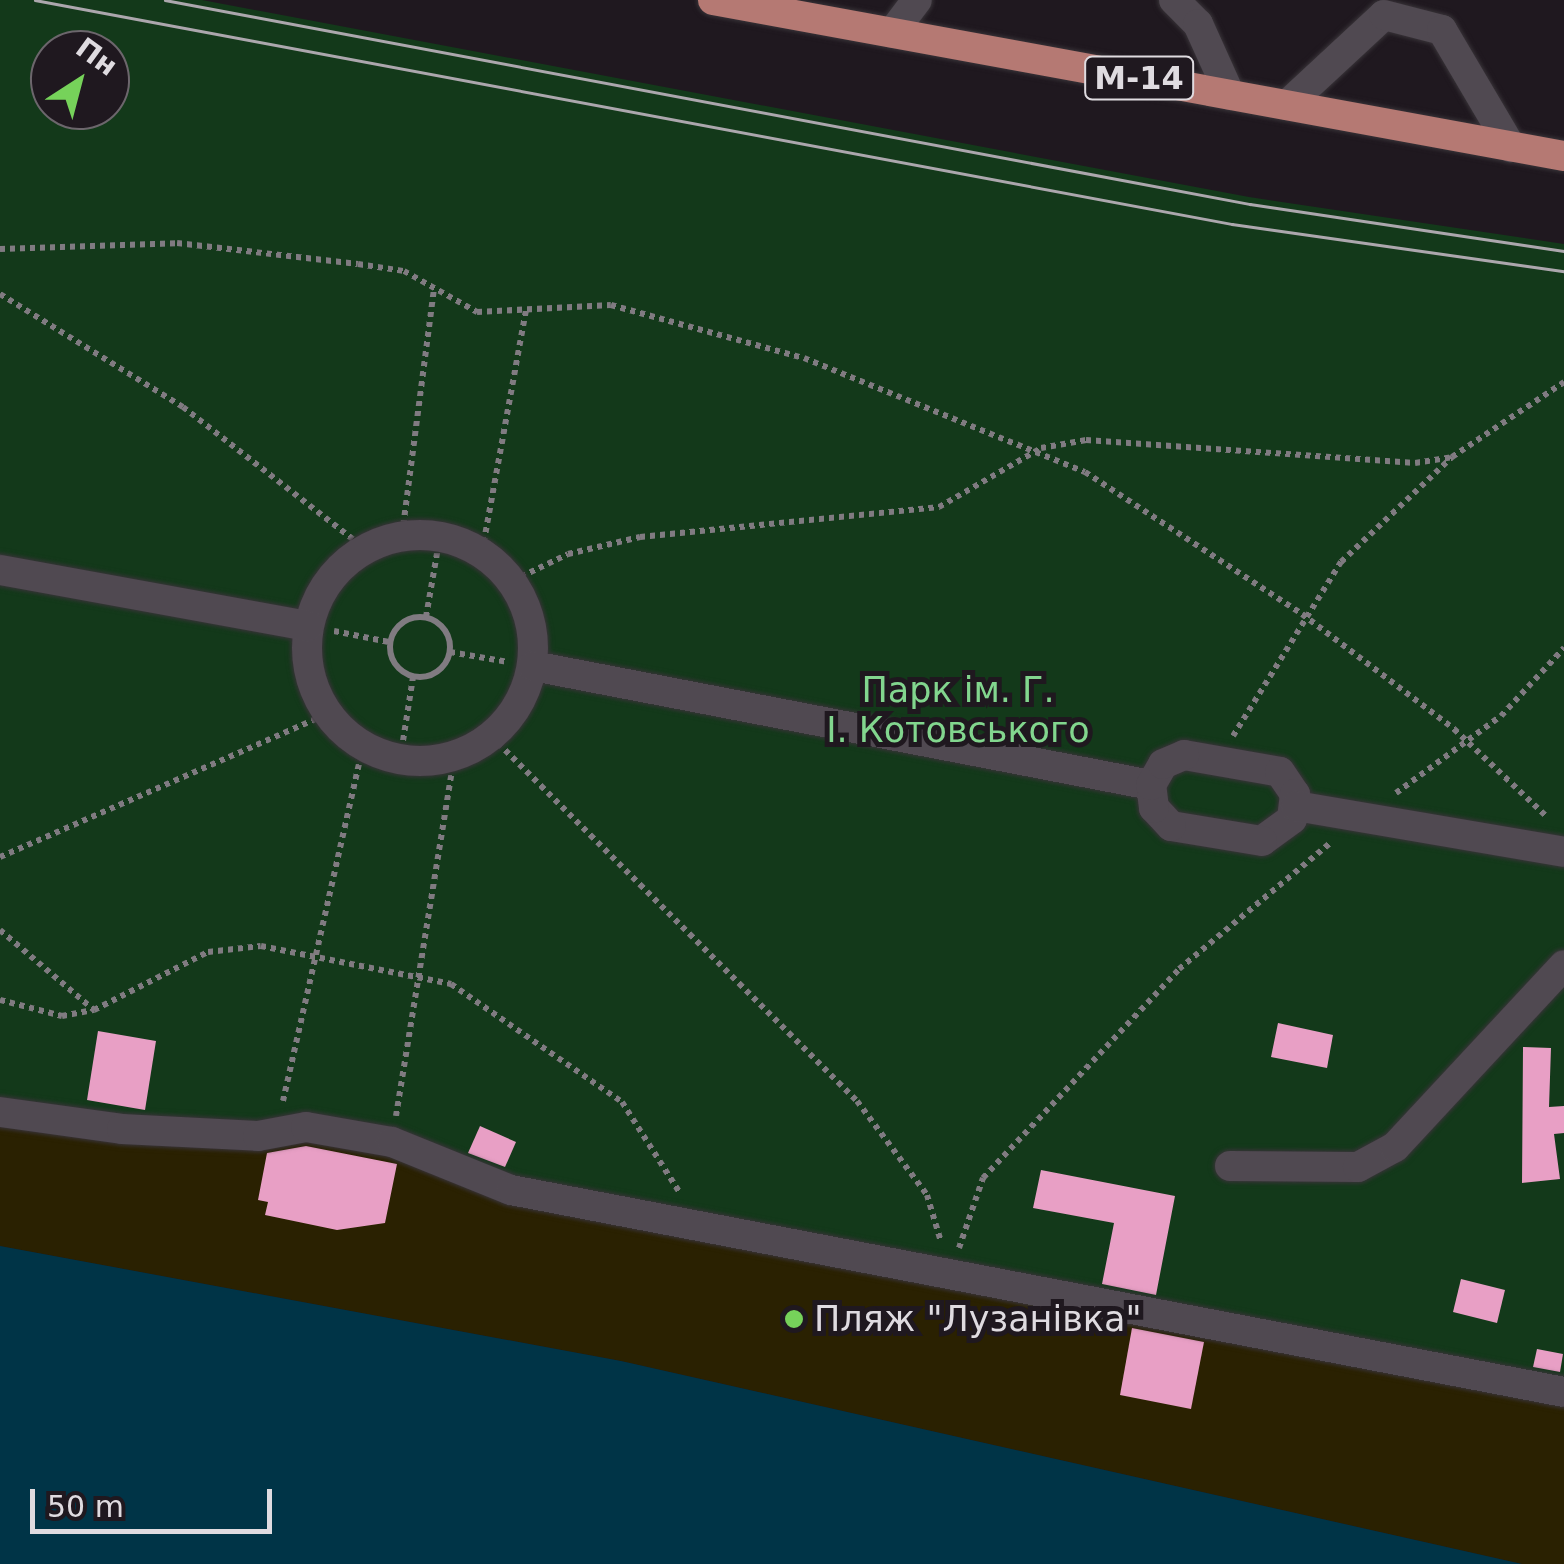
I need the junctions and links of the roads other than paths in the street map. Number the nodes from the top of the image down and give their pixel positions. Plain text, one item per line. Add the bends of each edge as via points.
1 (713, 0) edge
2 (917, 0) edge
3 (1174, 0) edge
4 (892, 33) junction
5 (1230, 95) junction
6 (1287, 105) junction
7 (1511, 146) junction
8 (1564, 156) edge
9 (0, 570) edge
10 (308, 626) junction
11 (533, 666) junction
12 (1151, 785) junction
13 (1296, 806) junction
14 (1559, 838) edge
15 (1564, 965) edge
16 (0, 1112) edge
17 (1230, 1166) dead end
18 (1564, 1392) edge

1 - 4 main road, М-14
2 - 4 street
3 - 5 street via 1198,24
4 - 5 main road, М-14
5 - 6 main road, М-14
6 - 7 main road, М-14
6 - 7 street via 1384,15 1442,30
7 - 8 main road, М-14
9 - 10 street
10 - 11 street via 327,581 364,548 402,535 440,536 482,552 512,581 526,607
10 - 11 street via 306,657 328,714 364,746 400,760 454,757 491,736 524,696
11 - 12 street
12 - 13 street via 1172,758 1228,761 1280,772
12 - 13 street via 1154,808 1171,826 1249,840 1285,830
13 - 14 street
15 - 17 street via 1395,1147 1358,1167
16 - 18 street via 122,1130 277,1132 306,1126 392,1142 512,1190

